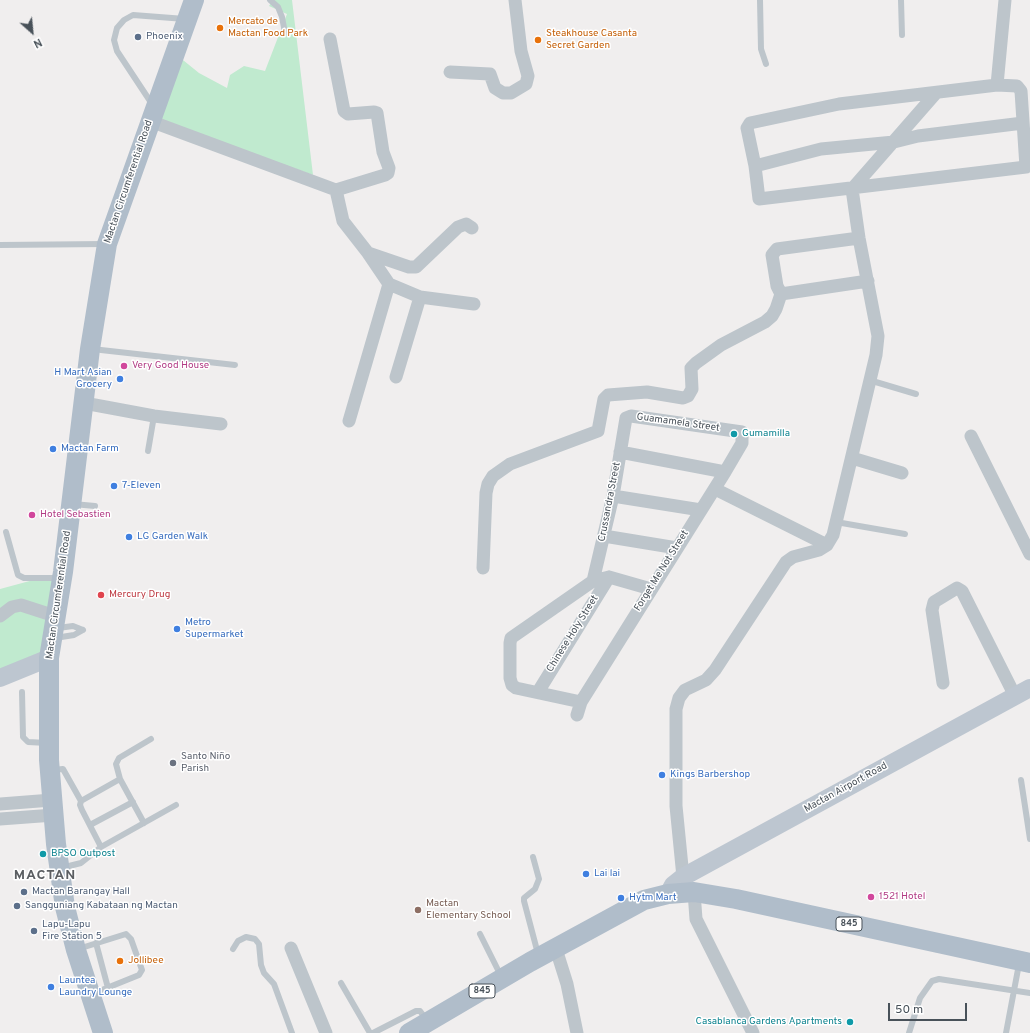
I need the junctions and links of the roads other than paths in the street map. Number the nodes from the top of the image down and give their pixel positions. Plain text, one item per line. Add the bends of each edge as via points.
1 (194, 0) edge
2 (270, 0) edge
3 (516, 0) edge
4 (760, 0) edge
5 (901, 0) edge
6 (1005, 0) edge
7 (187, 19) junction
8 (285, 33) dead end
9 (902, 35) dead end
10 (330, 39) dead end
11 (766, 64) dead end
12 (450, 72) dead end
13 (997, 85) junction
14 (936, 93) junction
15 (152, 115) junction
16 (1022, 123) junction
17 (894, 142) junction
18 (755, 166) junction
19 (852, 189) junction
20 (336, 190) junction
21 (472, 228) dead end
22 (860, 238) junction
23 (107, 244) junction
24 (0, 245) edge
25 (368, 253) junction
26 (868, 281) junction
27 (389, 284) junction
28 (781, 294) junction
29 (420, 297) junction
30 (474, 304) dead end
31 (90, 349) junction
32 (235, 365) dead end
33 (396, 377) dead end
34 (869, 380) junction
35 (916, 394) dead end
36 (84, 403) junction
37 (154, 416) junction
38 (348, 421) dead end
39 (624, 422) joint
40 (221, 424) dead end
41 (736, 431) joint
42 (971, 436) dead end
43 (148, 451) dead end
44 (620, 452) junction
45 (852, 458) junction
46 (725, 472) junction
47 (902, 473) dead end
48 (715, 489) junction
49 (613, 496) junction
50 (72, 503) junction
51 (95, 506) dead end
52 (701, 510) junction
53 (836, 522) junction
54 (6, 532) dead end
55 (906, 534) dead end
56 (604, 536) junction
57 (827, 545) junction
58 (677, 548) junction
59 (1030, 554) edge
60 (483, 568) dead end
61 (609, 577) junction
62 (62, 578) junction
63 (593, 581) junction
64 (651, 589) junction
65 (0, 616) edge
66 (53, 627) junction
67 (49, 658) junction
68 (0, 678) edge
69 (943, 684) dead end
70 (22, 692) dead end
71 (538, 692) junction
72 (1023, 692) edge
73 (581, 702) junction
74 (577, 715) dead end
75 (151, 739) dead end
76 (49, 743) junction
77 (50, 770) junction
78 (120, 780) junction
79 (1021, 780) dead end
80 (81, 801) junction
81 (133, 802) junction
82 (0, 804) edge
83 (176, 805) dead end
84 (53, 808) junction
85 (0, 819) edge
86 (144, 823) junction
87 (90, 825) junction
88 (1030, 839) edge
89 (101, 847) junction
90 (532, 857) dead end
91 (60, 869) junction
92 (688, 885) junction
93 (480, 934) dead end
94 (96, 943) junction
95 (291, 948) dead end
96 (233, 949) dead end
97 (76, 950) junction
98 (547, 953) junction
99 (1025, 962) edge
100 (502, 979) junction
101 (341, 983) dead end
102 (1014, 990) junction
103 (99, 991) junction
104 (1030, 993) edge
105 (418, 1029) edge
106 (103, 1033) edge
107 (292, 1033) edge
108 (326, 1033) edge
109 (370, 1033) edge
110 (373, 1033) edge
111 (577, 1033) edge
112 (753, 1033) edge
113 (909, 1033) edge
114 (1006, 1033) edge

1 - 7 main road, Mactan Circumferential Road
2 - 8 lane via 278,7
3 - 12 street via 521,51 528,76 526,84 503,93 495,88 490,74
4 - 11 lane via 761,49
5 - 9 lane
6 - 13 street
7 - 15 main road, Mactan Circumferential Road
7 - 15 lane via 133,15 124,20 115,34 117,51
10 - 20 street via 344,111 348,114 377,114 383,152 389,168 385,175
13 - 14 street
13 - 16 street via 1016,86 1021,91
14 - 17 street
14 - 18 street via 839,104 750,123 747,128
15 - 20 street
15 - 23 main road, Mactan Circumferential Road
16 - 17 street via 918,136
16 - 19 street via 1026,167
17 - 18 street via 821,148
17 - 19 street
18 - 19 street via 759,200
19 - 22 street
20 - 25 street via 343,221
21 - 25 street via 466,224 458,227 416,267
22 - 26 street
22 - 28 street via 773,251 777,286
23 - 24 lane
23 - 31 main road, Mactan Circumferential Road
25 - 27 street
26 - 28 street
26 - 34 street via 878,336
27 - 29 street
27 - 38 street
28 - 60 street via 776,309 765,322 722,345 691,368 692,389 688,396 683,398 647,392 608,395 604,399 598,431 510,464 493,476 486,493
29 - 30 street
29 - 33 street
31 - 32 lane
31 - 36 main road, Mactan Circumferential Road
34 - 35 lane
34 - 45 street
36 - 37 street
36 - 50 main road, Mactan Circumferential Road
37 - 40 street
37 - 43 lane
39 - 41 street, Guamamela Street via 631,416
39 - 44 street, Crussandra Street
41 - 46 street, Forget Me Not Street via 742,432 742,443
42 - 59 street
44 - 46 street
44 - 49 street, Crussandra Street
45 - 47 street
45 - 53 street
46 - 48 street, Forget Me Not Street
48 - 52 street, Forget Me Not Street
48 - 57 street
49 - 52 street
49 - 56 street, Crussandra Street
50 - 51 lane
50 - 62 main road, Mactan Circumferential Road
52 - 58 street, Forget Me Not Street
53 - 55 lane
53 - 57 street via 833,536
54 - 62 lane via 18,575 24,578
56 - 58 street
56 - 63 street, Crussandra Street
57 - 92 street via 786,562 715,670 706,680 684,690 679,698 676,709 676,806
58 - 64 street, Forget Me Not Street
61 - 63 street
61 - 64 street
61 - 71 street, Chinese Holy Street
62 - 66 main road, Mactan Circumferential Road
63 - 71 street via 511,638 512,685
64 - 73 street, Forget Me Not Street
65 - 66 street via 12,607 21,606
66 - 67 main road, Mactan Circumferential Road
67 - 68 main road
67 - 76 main road, Mactan Circumferential Road
69 - 72 street via 932,610 934,602 957,588 962,591
70 - 76 lane via 23,737 28,742
71 - 73 street
72 - 92 main road, Mactan Airport Road
73 - 74 street, Forget Me Not Street
75 - 78 lane via 119,758 116,764
76 - 77 main road, Mactan Circumferential Road
77 - 80 lane via 63,769
77 - 84 main road, Mactan Circumferential Road
78 - 80 lane
78 - 81 lane
79 - 88 lane
80 - 87 lane via 80,805
81 - 86 lane
81 - 87 lane
82 - 84 street
83 - 86 lane
84 - 85 street
84 - 91 main road, Mactan Circumferential Road
86 - 89 lane
87 - 89 lane
89 - 91 lane via 81,863
90 - 98 lane via 539,879 536,889 527,895 524,901
91 - 97 main road, Mactan Circumferential Road via 65,907
92 - 98 main road, 845 via 668,894 644,900
92 - 99 main road, 845 via 736,899
92 - 112 street via 696,920
93 - 100 lane
94 - 97 lane
94 - 103 lane
94 - 103 lane via 123,934 128,935 142,970 139,976
95 - 108 street
96 - 107 lane via 246,937 259,944 264,974 274,984
97 - 103 main road, Mactan Circumferential Road
98 - 100 main road, 845
98 - 111 street via 568,984
99 - 102 lane
100 - 105 main road, 845
101 - 109 lane
102 - 104 lane
102 - 113 lane via 939,979 932,981 920,998
102 - 114 lane
103 - 106 main road, Mactan Circumferential Road
105 - 110 lane via 420,1010

